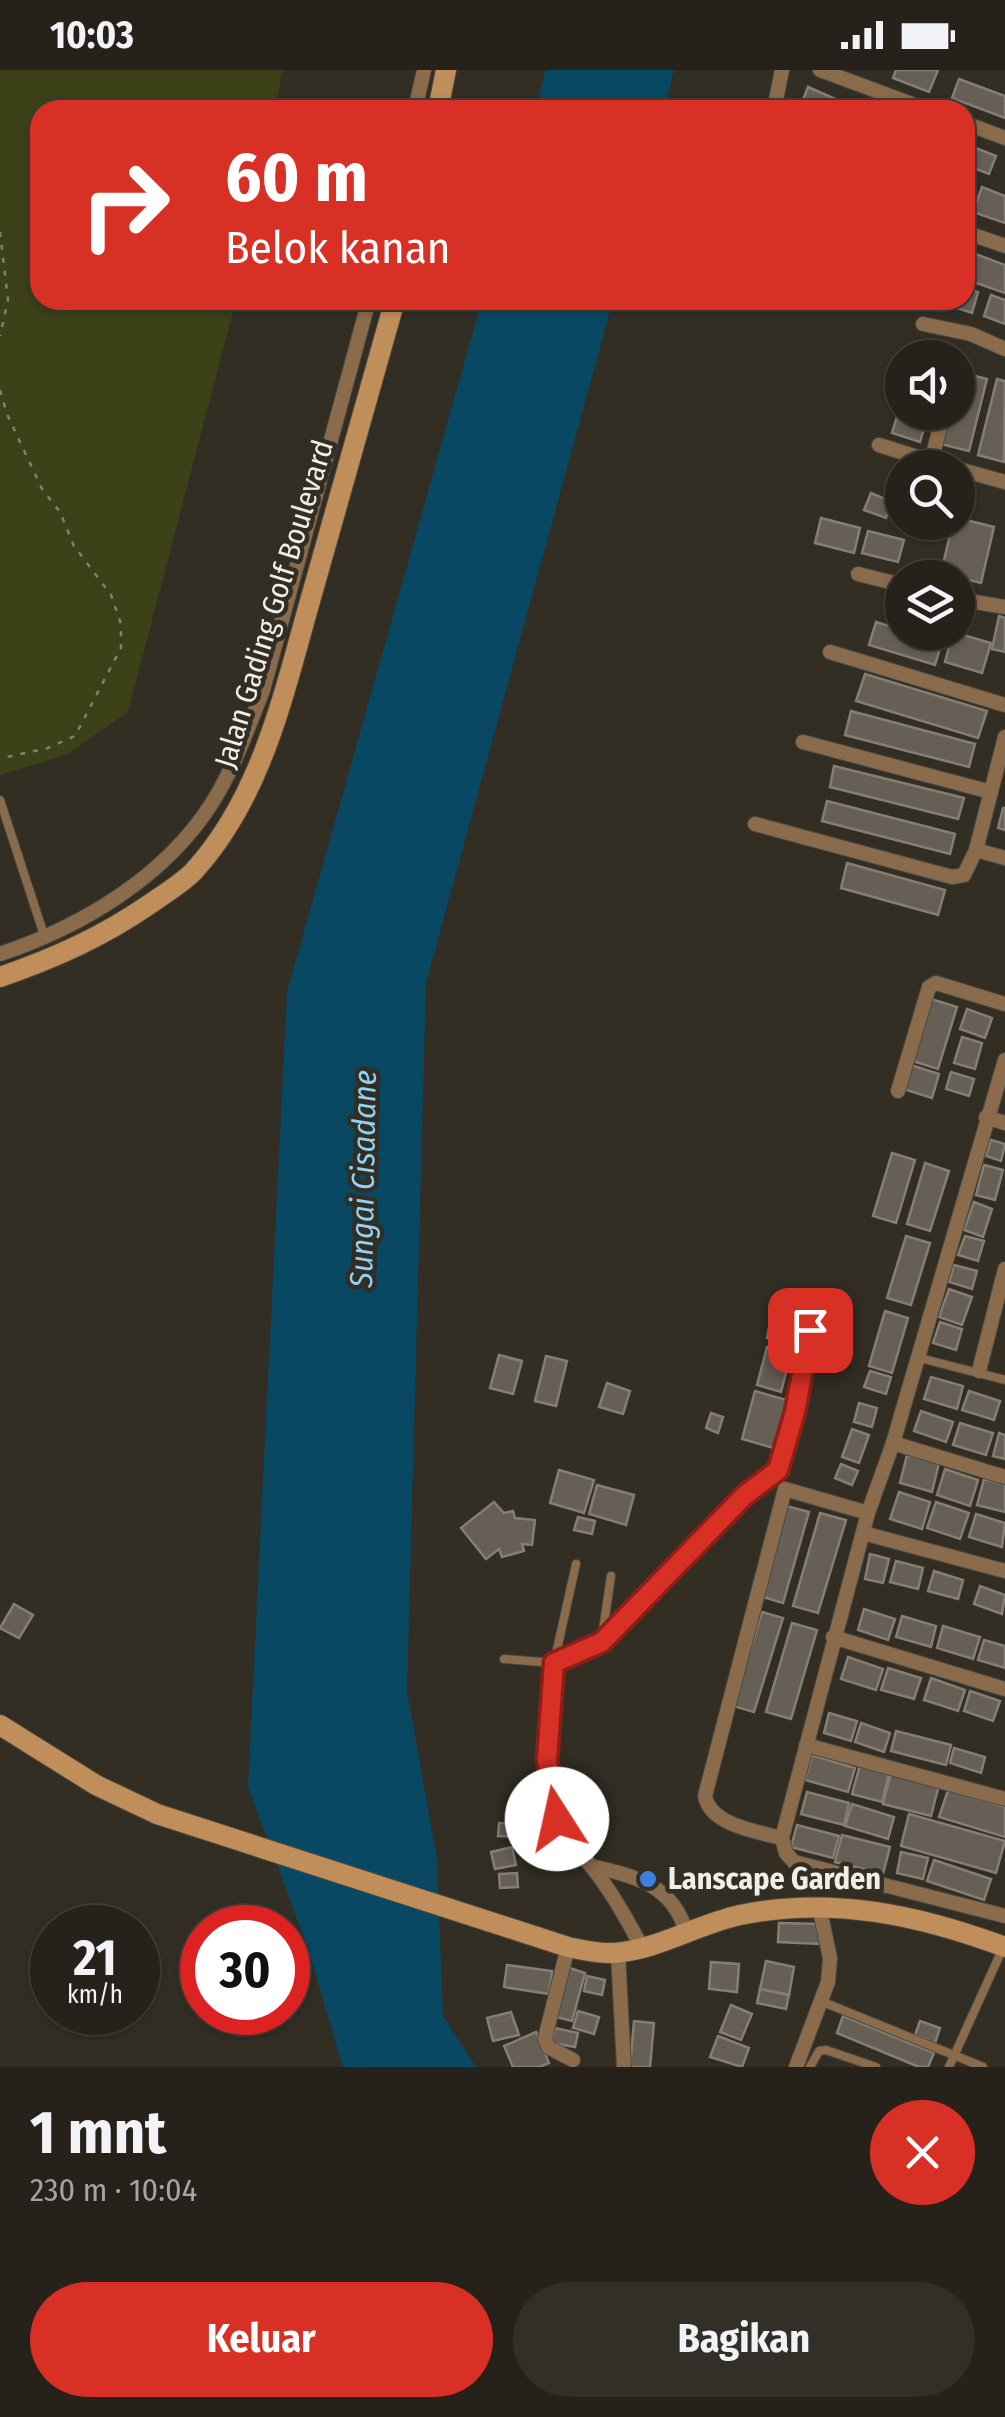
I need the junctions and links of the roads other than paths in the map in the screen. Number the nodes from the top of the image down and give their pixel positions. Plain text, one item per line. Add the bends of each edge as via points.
1 (424, 70) edge
2 (446, 70) edge
3 (782, 70) edge
4 (820, 70) edge
5 (417, 100) edge
6 (440, 100) edge
7 (776, 100) edge
8 (901, 100) edge
9 (975, 128) edge
10 (1005, 138) edge
11 (975, 236) edge
12 (1005, 246) edge
13 (366, 310) edge
14 (392, 310) edge
15 (923, 324) dead end
16 (1005, 349) edge
17 (879, 445) dead end
18 (895, 450) edge
19 (975, 474) edge
20 (1005, 482) edge
21 (858, 574) dead end
22 (885, 581) edge
23 (975, 603) edge
24 (1005, 607) edge
25 (830, 652) dead end
26 (1005, 705) edge
27 (1004, 741) edge
28 (803, 742) dead end
29 (990, 792) junction
30 (0, 800) edge
31 (755, 824) dead end
32 (976, 850) junction
33 (1005, 858) edge
34 (46, 938) junction
35 (0, 954) edge
36 (0, 977) edge
37 (1005, 1004) edge
38 (1005, 1060) edge
39 (898, 1091) dead end
40 (986, 1117) junction
41 (1005, 1123) edge
42 (1005, 1269) edge
43 (810, 1330) dead end
44 (916, 1357) junction
45 (978, 1371) junction
46 (1005, 1380) edge
47 (892, 1443) junction
48 (1005, 1477) edge
49 (868, 1513) junction
50 (863, 1533) junction
51 (576, 1564) dead end
52 (1005, 1571) edge
53 (612, 1576) dead end
54 (833, 1638) junction
55 (602, 1642) junction
56 (504, 1659) dead end
57 (554, 1663) junction
58 (1005, 1688) edge
59 (0, 1725) edge
60 (806, 1745) junction
61 (1005, 1800) edge
62 (782, 1838) junction
63 (591, 1866) junction
64 (819, 1906) junction
65 (1005, 1916) edge
66 (686, 1932) junction
67 (560, 1945) junction
68 (641, 1946) junction
69 (1004, 1946) edge
70 (618, 1952) junction
71 (823, 2002) junction
72 (954, 2055) junction
73 (573, 2060) dead end
74 (624, 2067) edge
75 (796, 2067) edge
76 (810, 2067) edge
77 (876, 2067) edge
78 (950, 2067) edge
79 (983, 2067) edge

1 - 5 street
2 - 6 main road
3 - 7 street
4 - 8 street
9 - 10 street
11 - 12 street
13 - 34 street, Jalan Gading Golf Boulevard via 263,690 211,804 168,858
14 - 36 main road, Jalan Gading Golf Boulevard via 272,734 220,839 190,874 111,931
15 - 16 street
17 - 18 street
19 - 20 street
21 - 22 street
23 - 24 street
25 - 26 street
27 - 29 street
28 - 29 street
29 - 32 street
30 - 34 lane
31 - 32 street via 952,877 964,875
32 - 33 street
34 - 35 street, Jalan Gading Golf Boulevard
37 - 39 street via 928,986
38 - 40 street
40 - 41 street
40 - 44 street
42 - 45 street
43 - 55 street via 778,1470 744,1496
44 - 45 lane
44 - 47 street
45 - 46 lane
47 - 48 street
47 - 49 street
49 - 50 street
49 - 62 street via 785,1489 705,1796 712,1812
50 - 52 street
50 - 54 street
51 - 57 lane
53 - 55 lane
54 - 58 street
54 - 60 street
55 - 57 street
56 - 57 lane
57 - 63 street via 551,1792 564,1836
59 - 67 main road via 156,1814
60 - 61 street
60 - 62 street
62 - 65 street via 794,1862
63 - 66 street via 664,1894 676,1904
63 - 68 street
64 - 66 main road via 737,1916
64 - 69 main road via 934,1922
64 - 71 street via 830,1958
66 - 68 main road
67 - 70 main road
67 - 73 street via 545,2038 548,2047
68 - 70 main road
69 - 72 lane
70 - 74 street
71 - 72 lane
71 - 75 street
72 - 78 lane
72 - 79 lane
76 - 77 lane via 814,2055 826,2050

